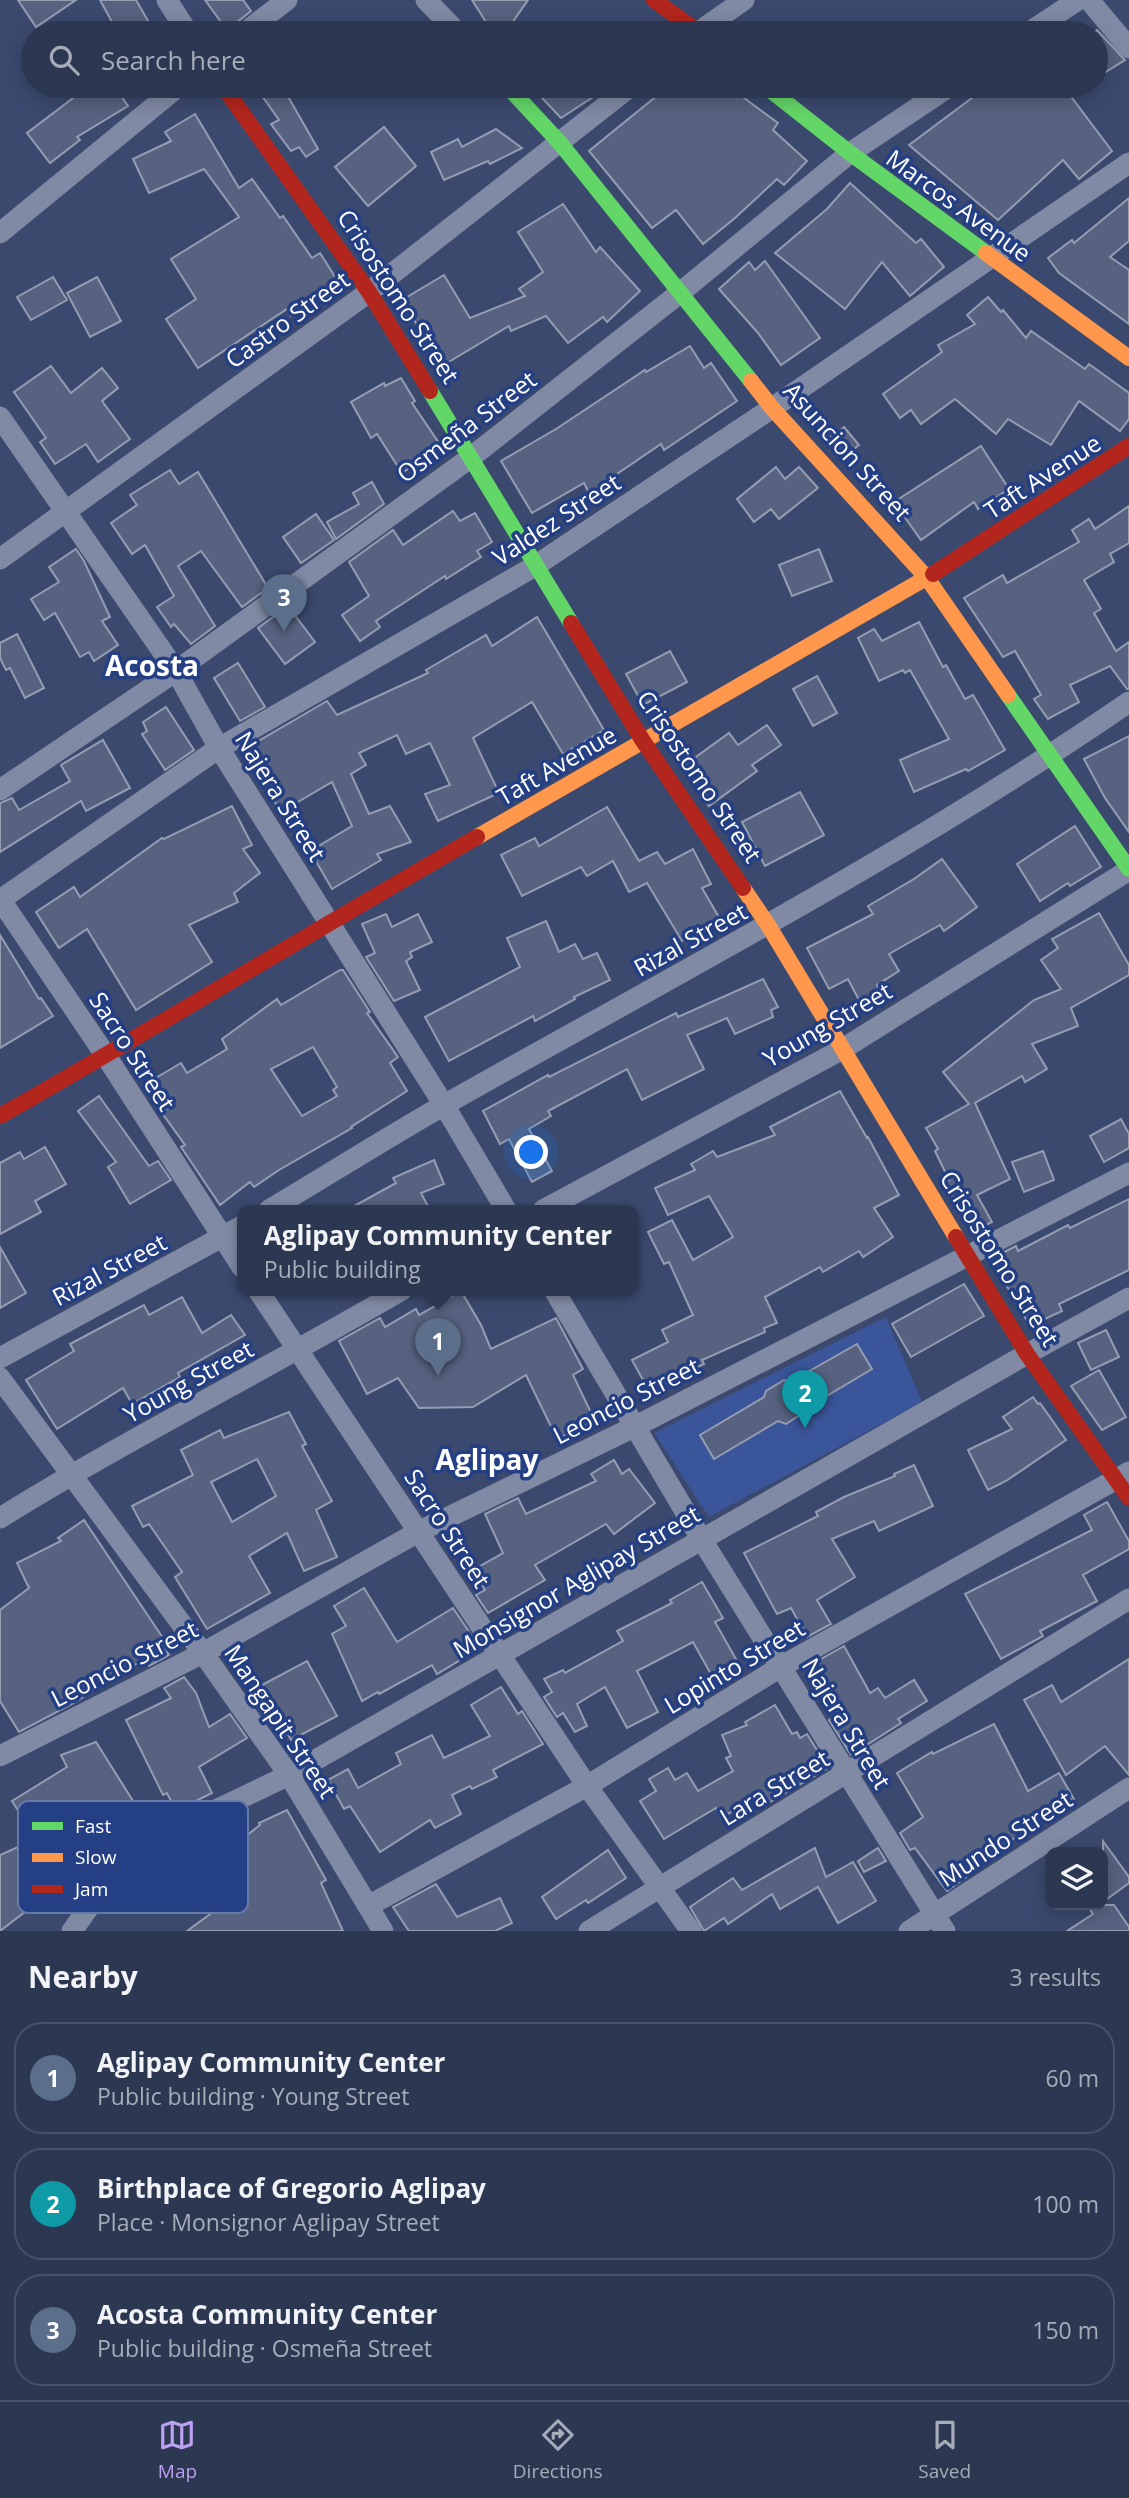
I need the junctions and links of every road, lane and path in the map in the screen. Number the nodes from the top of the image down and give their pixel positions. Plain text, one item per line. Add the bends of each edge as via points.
1 (167, 0) edge
2 (287, 0) edge
3 (426, 0) edge
4 (654, 0) edge
5 (744, 0) edge
6 (1078, 0) edge
7 (1089, 0) edge
8 (180, 21) edge
9 (260, 21) edge
10 (446, 21) edge
11 (682, 21) edge
12 (715, 21) edge
13 (1046, 21) edge
14 (1106, 21) edge
15 (1108, 23) edge
16 (1129, 48) edge
17 (164, 98) edge
18 (232, 98) edge
19 (518, 98) edge
20 (616, 98) edge
21 (780, 98) edge
22 (932, 98) edge
23 (559, 143) junction
24 (850, 153) junction
25 (1129, 163) edge
26 (0, 233) edge
27 (991, 257) junction
28 (369, 292) junction
29 (681, 292) junction
30 (1129, 358) edge
31 (772, 408) junction
32 (0, 417) edge
33 (1129, 446) edge
34 (470, 458) junction
35 (66, 511) junction
36 (0, 559) edge
37 (535, 566) junction
38 (927, 578) junction
39 (176, 671) junction
40 (1129, 702) edge
41 (643, 741) junction
42 (219, 748) junction
43 (1052, 755) junction
44 (0, 790) edge
45 (1129, 869) edge
46 (0, 900) edge
47 (329, 922) junction
48 (768, 925) junction
49 (841, 1050) junction
50 (106, 1056) junction
51 (444, 1105) junction
52 (0, 1116) edge
53 (1129, 1173) edge
54 (277, 1205) edge
55 (503, 1205) edge
56 (552, 1205) edge
57 (237, 1229) edge
58 (222, 1238) junction
59 (967, 1256) junction
60 (237, 1260) edge
61 (262, 1296) edge
62 (392, 1296) edge
63 (558, 1296) edge
64 (1129, 1298) edge
65 (299, 1350) junction
66 (1027, 1354) junction
67 (0, 1358) edge
68 (0, 1378) edge
69 (636, 1426) junction
70 (71, 1474) junction
71 (1122, 1476) edge
72 (1129, 1498) edge
73 (0, 1518) edge
74 (418, 1532) junction
75 (702, 1540) junction
76 (1129, 1599) edge
77 (203, 1653) junction
78 (500, 1654) junction
79 (782, 1666) junction
80 (0, 1756) edge
81 (846, 1774) junction
82 (289, 1775) junction
83 (587, 1786) junction
84 (1129, 1788) edge
85 (235, 1801) edge
86 (659, 1888) junction
87 (368, 1906) junction
88 (85, 1913) edge
89 (940, 1923) edge
90 (72, 1931) edge
91 (383, 1931) edge
92 (589, 1931) edge
93 (691, 1931) edge
94 (909, 1931) edge

1 - 8 street
2 - 9 street
3 - 10 street
4 - 11 street
5 - 12 street
6 - 13 street
7 - 14 street
15 - 16 street
17 - 26 street
18 - 28 street, Crisostomo Street
19 - 23 street, Asuncion Street
20 - 23 street, Castro Street
21 - 24 street, Marcos Avenue
22 - 24 street, Osmeña Street
23 - 28 street, Castro Street
23 - 29 street, Asuncion Street
24 - 27 street, Marcos Avenue
24 - 29 street, Osmeña Street
25 - 27 street, Valdez Street
27 - 30 street, Marcos Avenue
27 - 31 street, Valdez Street
28 - 34 street, Crisostomo Street
28 - 35 street, Castro Street
29 - 31 street, Asuncion Street
29 - 34 street, Osmeña Street
31 - 37 street, Valdez Street
31 - 38 street, Asuncion Street
32 - 35 street, Najera Street
33 - 38 street, Taft Avenue
34 - 37 street, Crisostomo Street
34 - 39 street, Osmeña Street
35 - 36 street, Castro Street
35 - 39 street, Najera Street
37 - 41 street, Crisostomo Street
37 - 42 street, Valdez Street
38 - 41 street, Taft Avenue
38 - 43 street, Asuncion Street
39 - 42 street, Najera Street
39 - 44 street, Osmeña Street
40 - 43 street, Rizal Street
41 - 47 street, Taft Avenue
41 - 48 street, Crisostomo Street
42 - 46 street, Valdez Street
42 - 47 street, Najera Street
43 - 45 street, Asuncion Street
43 - 48 street, Rizal Street
45 - 49 street, Young Street
46 - 50 street, Sacro Street
47 - 50 street, Taft Avenue
47 - 51 street, Najera Street
48 - 49 street, Crisostomo Street
48 - 51 street, Rizal Street
49 - 56 street, Young Street
49 - 59 street, Crisostomo Street
50 - 52 street, Taft Avenue
50 - 58 street, Sacro Street
51 - 54 street, Rizal Street
51 - 55 street, Najera Street
53 - 59 street, Leoncio Street
57 - 58 street, Rizal Street
58 - 60 street, Sacro Street
58 - 67 street, Rizal Street
59 - 66 street, Crisostomo Street
59 - 69 street, Leoncio Street
61 - 65 street, Sacro Street
62 - 65 street, Young Street
63 - 69 street, Najera Street
64 - 66 street, Monsignor Aglipay Street
65 - 70 street, Young Street
65 - 74 street, Sacro Street
66 - 71 street, Crisostomo Street
66 - 75 street, Monsignor Aglipay Street
68 - 70 street, Mangapit Street
69 - 74 street, Leoncio Street
69 - 75 street, Najera Street
70 - 73 street, Young Street
70 - 77 street, Mangapit Street
71 - 72 street, Crisostomo Street
71 - 79 street, Lopinto Street
74 - 77 street, Leoncio Street
74 - 78 street, Sacro Street
75 - 78 street, Monsignor Aglipay Street
75 - 79 street, Najera Street
76 - 81 street, Lara Street
77 - 80 street, Leoncio Street
77 - 82 street, Mangapit Street
78 - 82 street, Monsignor Aglipay Street
78 - 83 street, Sacro Street
79 - 81 street, Najera Street
79 - 83 street, Lopinto Street
81 - 86 street, Lara Street
81 - 89 street, Najera Street
82 - 85 street, Monsignor Aglipay Street
82 - 87 street, Mangapit Street
83 - 86 street, Sacro Street
83 - 87 street, Lopinto Street
84 - 89 street, Mundo Street
86 - 92 street, Lara Street
86 - 93 street, Sacro Street
87 - 91 street, Mangapit Street
88 - 90 street, Monsignor Aglipay Street
89 - 94 street, Mundo Street

